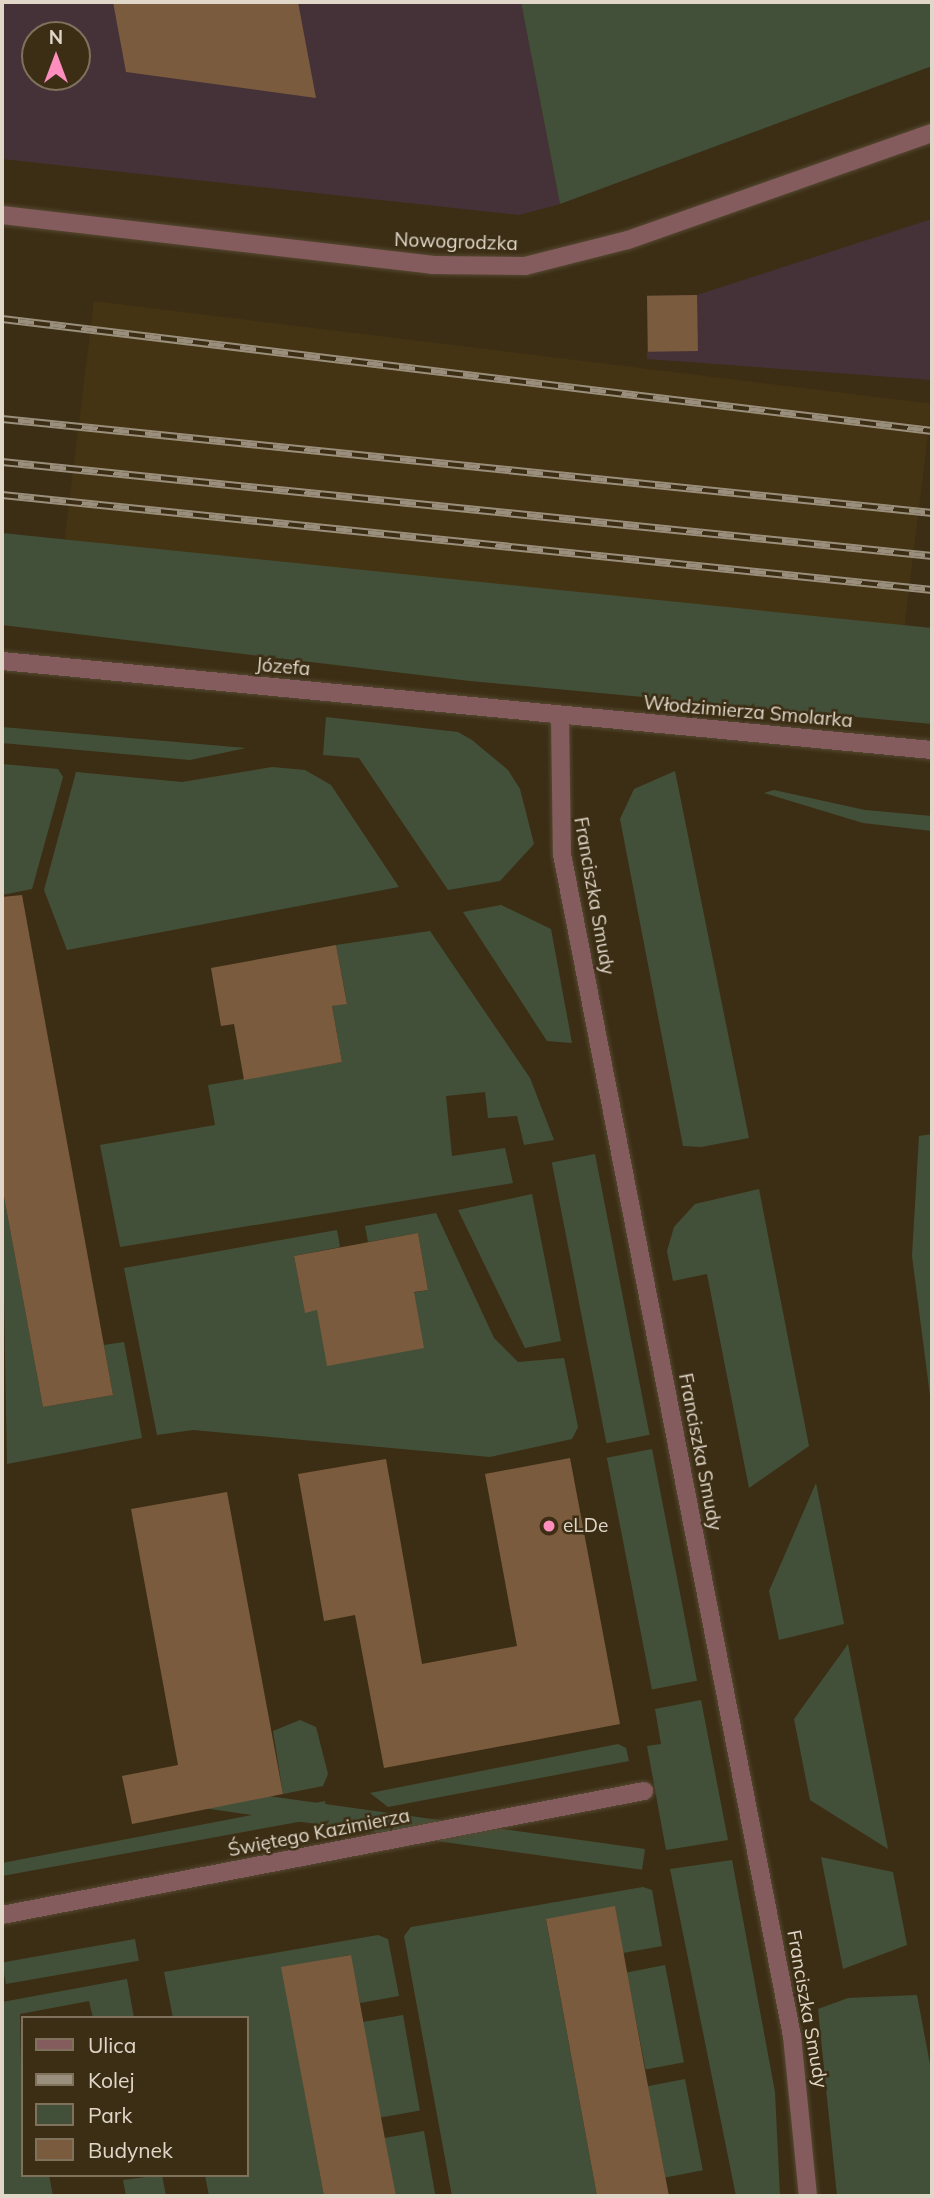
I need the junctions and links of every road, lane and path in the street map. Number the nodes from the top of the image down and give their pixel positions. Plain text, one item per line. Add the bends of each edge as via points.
1 (932, 133) edge
2 (2, 215) edge
3 (2, 661) edge
4 (560, 715) junction
5 (932, 750) edge
6 (644, 1791) dead end
7 (2, 1915) edge
8 (808, 2196) edge

1 - 2 street, Nowogrodzka via 628,240 525,266 432,265
3 - 4 street, Józefa
4 - 5 street, Włodzimierza Smolarka
4 - 8 street, Franciszka Smudy via 562,854 792,2036
6 - 7 street, Świętego Kazimierza

